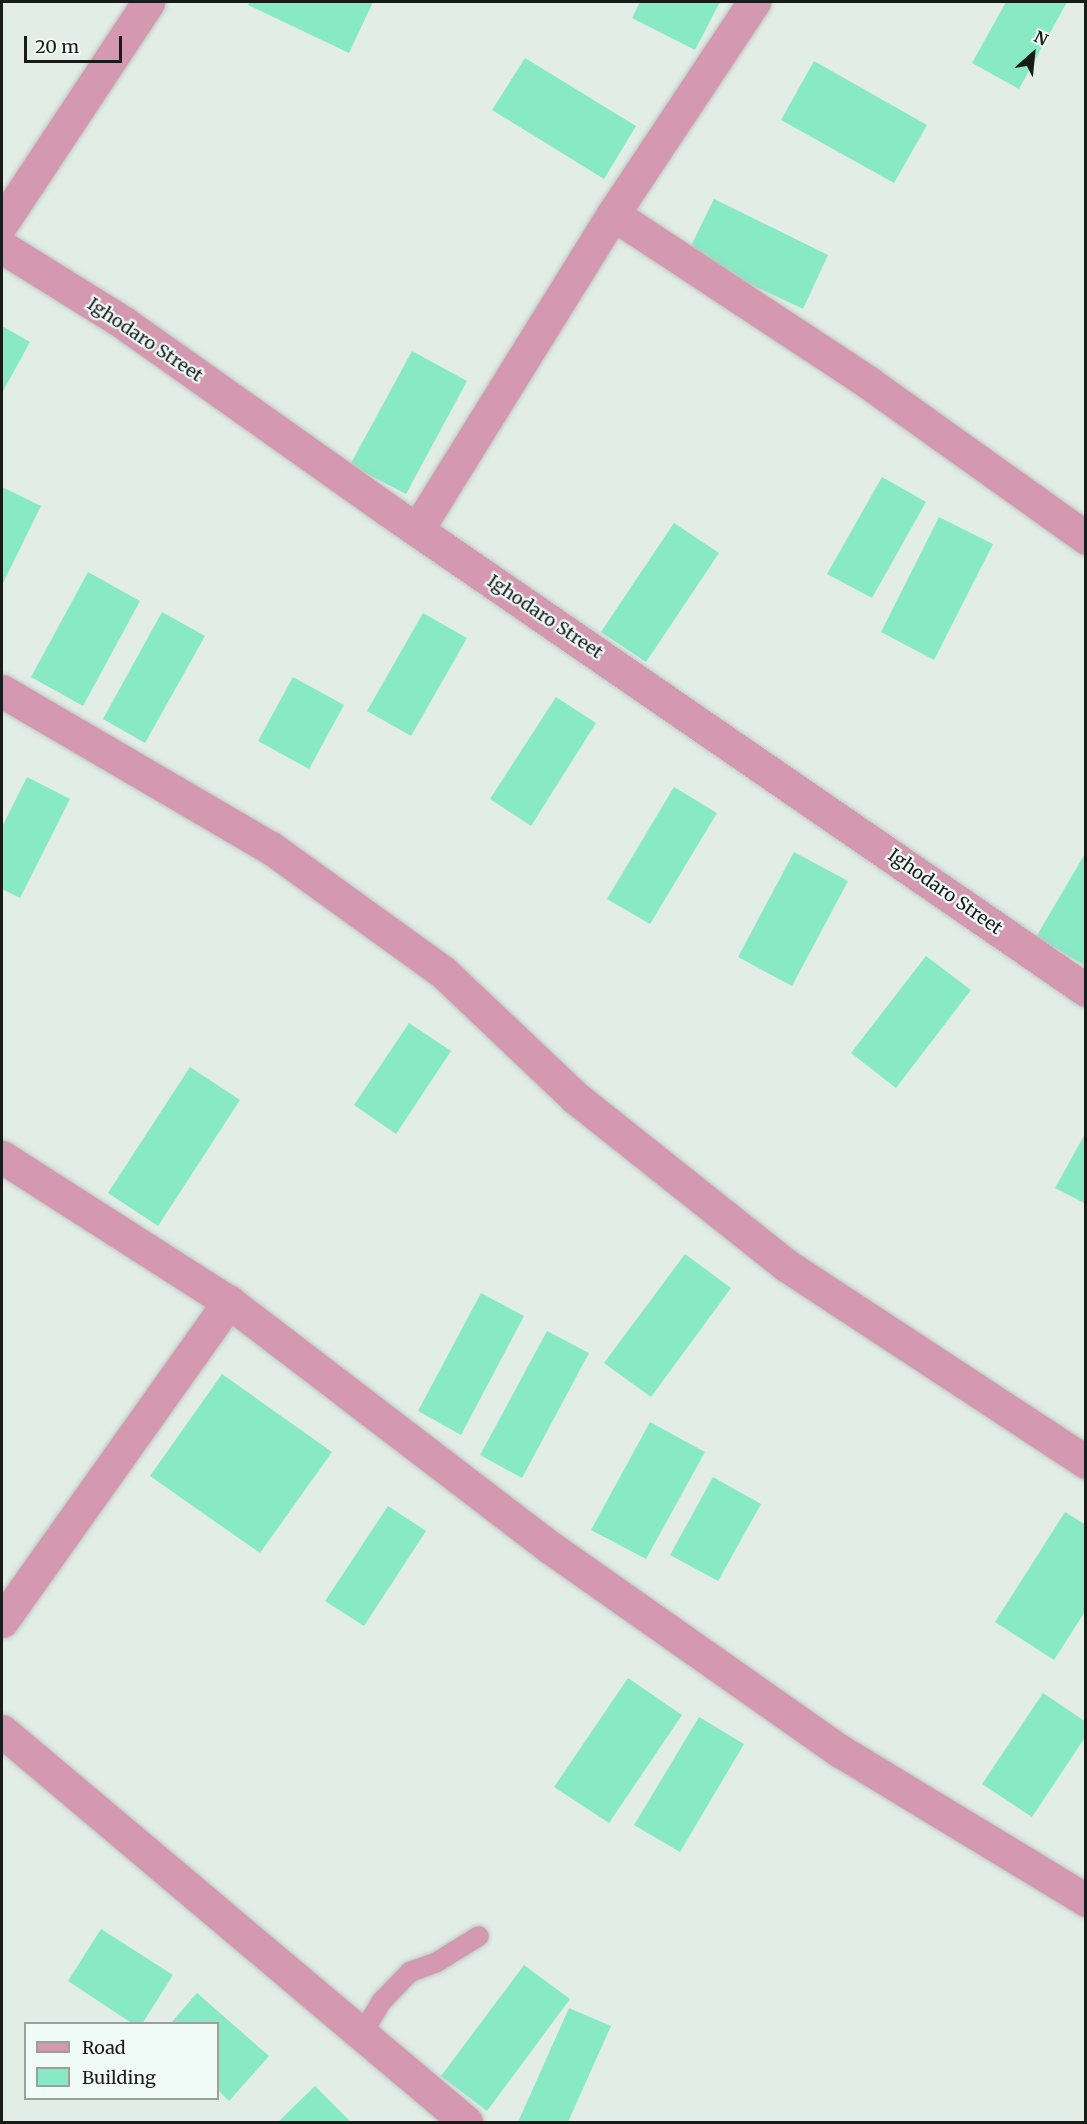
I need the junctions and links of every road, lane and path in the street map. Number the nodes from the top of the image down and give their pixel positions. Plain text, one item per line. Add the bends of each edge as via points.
1 (148, 2) edge
2 (754, 2) edge
3 (613, 214) junction
4 (2, 223) edge
5 (2, 247) edge
6 (417, 530) junction
7 (1086, 538) edge
8 (2, 692) edge
9 (1086, 990) edge
10 (2, 1157) edge
11 (229, 1302) junction
12 (1086, 1462) edge
13 (2, 1621) edge
14 (2, 1731) edge
15 (1086, 1900) edge
16 (479, 1936) dead end
17 (362, 2034) junction
18 (466, 2122) edge

1 - 4 street
2 - 3 street
3 - 6 street
3 - 7 street via 870,382
5 - 6 street, Ighodaro Street via 123,323
6 - 9 street, Ighodaro Street
8 - 12 street via 271,848 443,972 576,1098 786,1265
10 - 11 street
11 - 13 street
11 - 15 street via 551,1548 821,1737
14 - 17 street
16 - 17 lane via 437,1962 410,1972 381,2002
17 - 18 street

